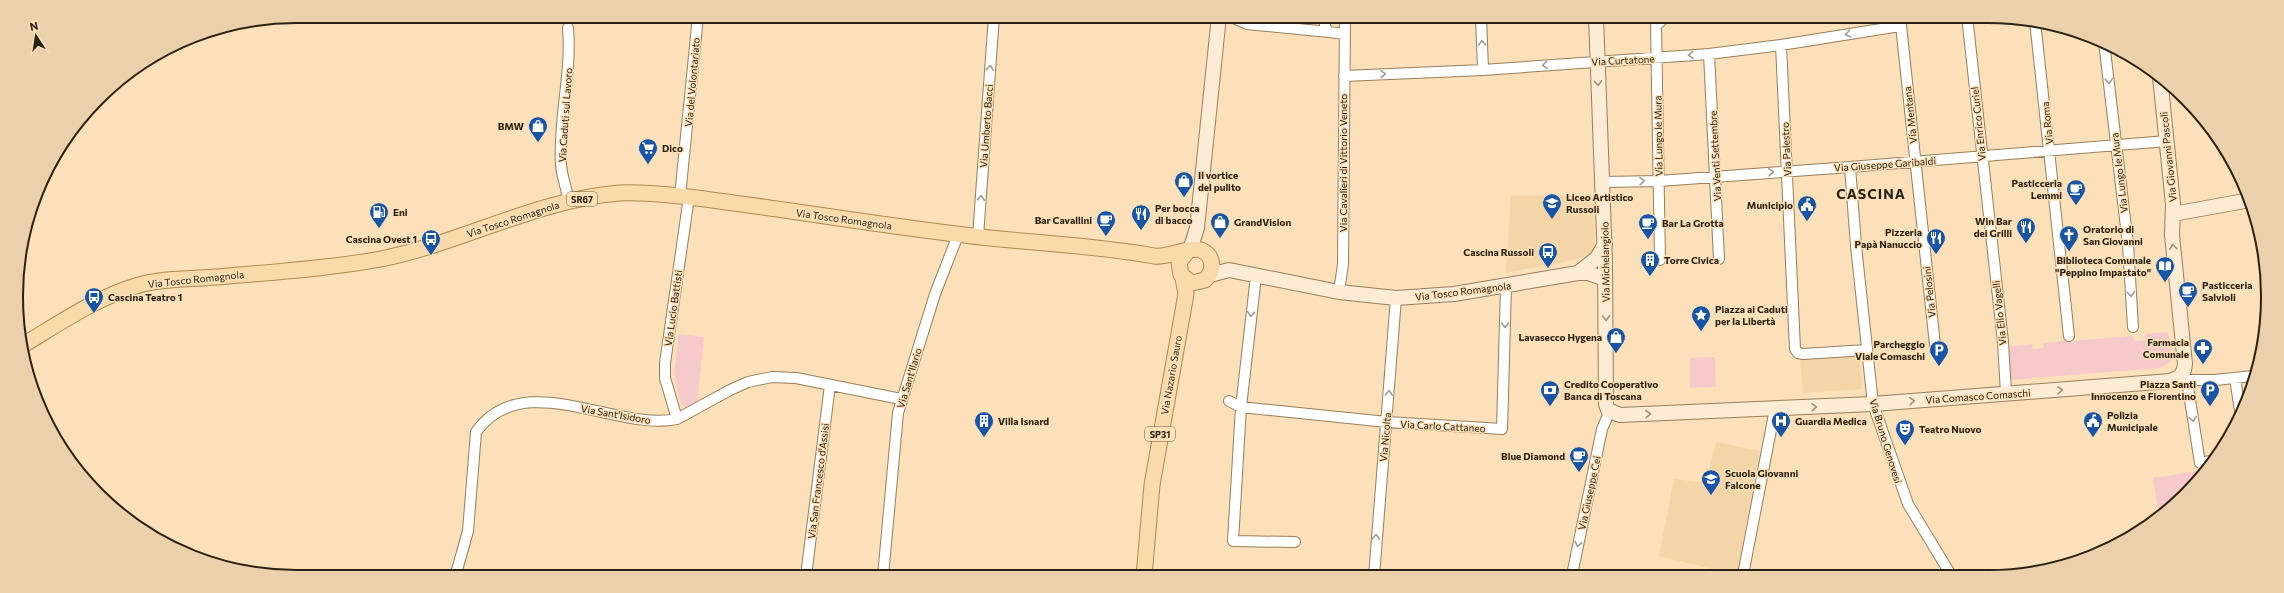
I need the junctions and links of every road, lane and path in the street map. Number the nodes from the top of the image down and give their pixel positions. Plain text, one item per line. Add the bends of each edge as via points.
1 (697, 23) edge
2 (993, 23) edge
3 (1217, 23) edge
4 (1245, 23) edge
5 (1325, 23) edge
6 (1345, 23) edge
7 (1481, 23) edge
8 (1596, 23) edge
9 (1659, 23) edge
10 (1890, 23) edge
11 (1900, 23) edge
12 (1968, 23) edge
13 (2036, 27) edge
14 (568, 28) dead end
15 (1329, 32) junction
16 (1345, 34) junction
17 (1781, 45) junction
18 (2105, 50) edge
19 (1709, 54) junction
20 (1657, 58) junction
21 (1597, 61) junction
22 (1483, 70) junction
23 (1344, 76) junction
24 (2161, 85) edge
25 (2167, 140) junction
26 (2116, 145) junction
27 (2050, 151) junction
28 (1982, 157) junction
29 (1915, 162) junction
30 (1850, 167) junction
31 (1787, 170) junction
32 (1716, 176) junction
33 (1659, 181) junction
34 (1603, 182) junction
35 (685, 196) junction
36 (2243, 201) edge
37 (569, 202) junction
38 (2173, 214) junction
39 (1197, 228) junction
40 (1990, 233) joint
41 (958, 235) junction
42 (978, 236) junction
43 (1924, 238) joint
44 (1605, 244) junction
45 (1188, 251) junction
46 (1208, 256) junction
47 (1162, 257) junction
48 (1719, 259) dead end
49 (1660, 260) dead end
50 (1229, 270) junction
51 (1578, 273) junction
52 (1181, 274) junction
53 (1256, 276) junction
54 (1206, 278) junction
55 (1605, 279) junction
56 (1506, 286) junction
57 (1339, 292) junction
58 (1186, 294) junction
59 (1396, 298) junction
60 (2133, 327) dead end
61 (2069, 336) dead end
62 (27, 343) edge
63 (1935, 345) dead end
64 (1867, 350) junction
65 (2249, 376) edge
66 (2235, 378) junction
67 (2182, 380) junction
68 (830, 385) junction
69 (2006, 393) junction
70 (901, 399) junction
71 (1229, 401) dead end
72 (1873, 404) junction
73 (2239, 404) edge
74 (1241, 408) junction
75 (1775, 409) junction
76 (1610, 411) junction
77 (677, 419) junction
78 (1387, 422) junction
79 (2205, 462) edge
80 (1296, 542) dead end
81 (457, 570) edge
82 (807, 570) edge
83 (885, 570) edge
84 (1145, 570) edge
85 (1375, 570) edge
86 (1573, 570) edge
87 (1744, 570) edge
88 (1948, 570) edge

1 - 35 street, Via del Volontariato
42 -> 2 street, Via Umberto Bacci
3 - 39 main road
4 - 15 street
5 - 15 street
6 - 16 street, Via Cavalieri di Vittorio Veneto
22 -> 7 street
8 - 21 main road, Via Michelangiolo
9 - 20 street, Via Lungo le Mura via 1656,26
10 -> 17 street, Via Curtatone
11 - 29 street, Via Mentana
12 - 28 street, Via Enrico Curiel
13 - 27 street, Via Roma
14 - 37 street, Via Caduti sul Lavoro via 570,52 561,166
15 - 16 street
16 - 23 street, Via Cavalieri di Vittorio Veneto
17 - 19 street, Via Curtatone
17 - 31 street, Via Palestro
18 -> 26 street, Via Lungo le Mura
19 -> 20 street, Via Curtatone
19 - 32 street, Via Venti Settembre
20 - 21 street, Via Curtatone
20 - 33 street, Via Lungo le Mura
21 -> 22 street, Via Curtatone
21 -> 34 main road, Via Michelangiolo
23 -> 22 street, Via Curtatone
23 - 57 street, Via Cavalieri di Vittorio Veneto via 1343,264
24 - 25 main road, Via Giovanni Pascoli
25 - 26 street, Via Giuseppe Garibaldi
25 - 38 main road, Via Giovanni Pascoli
26 - 27 street, Via Giuseppe Garibaldi
26 -> 60 street, Via Lungo le Mura via 2128,244
27 - 28 street, Via Giuseppe Garibaldi
27 - 61 street, Via Roma
28 - 29 street, Via Giuseppe Garibaldi
28 - 40 street, Via Enrico Curiel
29 - 30 street, Via Giuseppe Garibaldi
29 - 43 street, Via Mentana
30 - 31 street, Via Giuseppe Garibaldi
30 - 64 street, Via Bruno Genovesi
32 -> 31 street, Via Giuseppe Garibaldi
31 - 64 street, Via Palestro via 1796,351 1803,354
32 - 33 street, Via Giuseppe Garibaldi
32 - 48 street, Via Venti Settembre
34 -> 33 street, Via Giuseppe Garibaldi
33 - 49 street, Via Lungo le Mura
34 - 44 main road, Via Michelangiolo
35 - 37 main road, Via Tosco Romagnola / SR67 via 631,193
35 - 41 main road, Via Tosco Romagnola / SR67
35 - 77 street, Via Lucio Battisti via 665,363 666,385
36 - 38 main road
37 - 62 main road, Via Tosco Romagnola / SR67 via 382,259 140,285 89,306
67 -> 38 main road via 2185,364 2172,235
39 - 45 main road
39 - 46 main road
40 - 69 street, Via Elio Vagelli via 2003,342
41 - 42 main road, Via Tosco Romagnola / SR67
41 - 70 street, Via Sant'Ilario via 935,294
42 - 47 main road, Via Tosco Romagnola / SR67 via 1091,246
43 - 63 street, Via Pelosini
44 - 51 main road via 1597,258
44 - 55 main road, Via Michelangiolo
45 - 46 main road, Via Tosco Romagnola via 1201,250
45 - 47 main road, Via Tosco Romagnola
45 - 52 main road via 1180,259
46 - 50 main road, Via Tosco Romagnola
46 - 54 main road via 1212,267
47 - 52 main road, Via Tosco Romagnola / SR67
50 - 53 main road, Via Tosco Romagnola
50 - 54 main road, Via Tosco Romagnola
51 - 55 main road via 1588,273
51 - 56 main road, Via Tosco Romagnola
52 - 54 main road, Via Tosco Romagnola via 1192,283
52 - 58 main road, Via Nazario Sauro
53 - 57 main road, Via Tosco Romagnola
53 -> 74 street
54 - 58 main road
55 -> 76 main road, Via Michelangiolo via 1606,404
56 - 59 main road, Via Tosco Romagnola via 1454,294
56 -> 78 street, Via Carlo Cattaneo via 1502,429
57 - 59 main road, Via Tosco Romagnola
58 - 84 main road, Via Nazario Sauro / SP31 via 1152,485
78 -> 59 street, Via Nicolta
64 - 72 street, Via Bruno Genovesi
65 - 66 street
66 - 67 street
66 - 73 street
69 -> 67 main road, Via Comasco Comaschi
67 -> 79 street via 2200,462
68 - 70 street, Via Sant'Isidoro
68 - 77 street, Via Sant'Isidoro via 784,376 758,380 730,390
68 - 82 street, Via San Francesco d'Assisi
72 -> 69 main road, Via Comasco Comaschi
70 - 83 street, Via Sant'Ilario
71 - 74 street, Via Carlo Cattaneo
75 -> 72 main road, Via Comasco Comaschi
72 - 88 street, Via Bruno Genovesi via 1908,504
74 - 78 street, Via Carlo Cattaneo
74 - 80 street via 1233,541
76 -> 75 main road, Via Comasco Comaschi via 1620,415
75 - 87 street
76 -> 86 street, Via Giuseppe Cei via 1602,428
77 - 81 street, Via Sant'Isidoro via 637,419 551,402 512,406 492,416 482,423 474,439 468,531
85 -> 78 street, Via Nicolta

